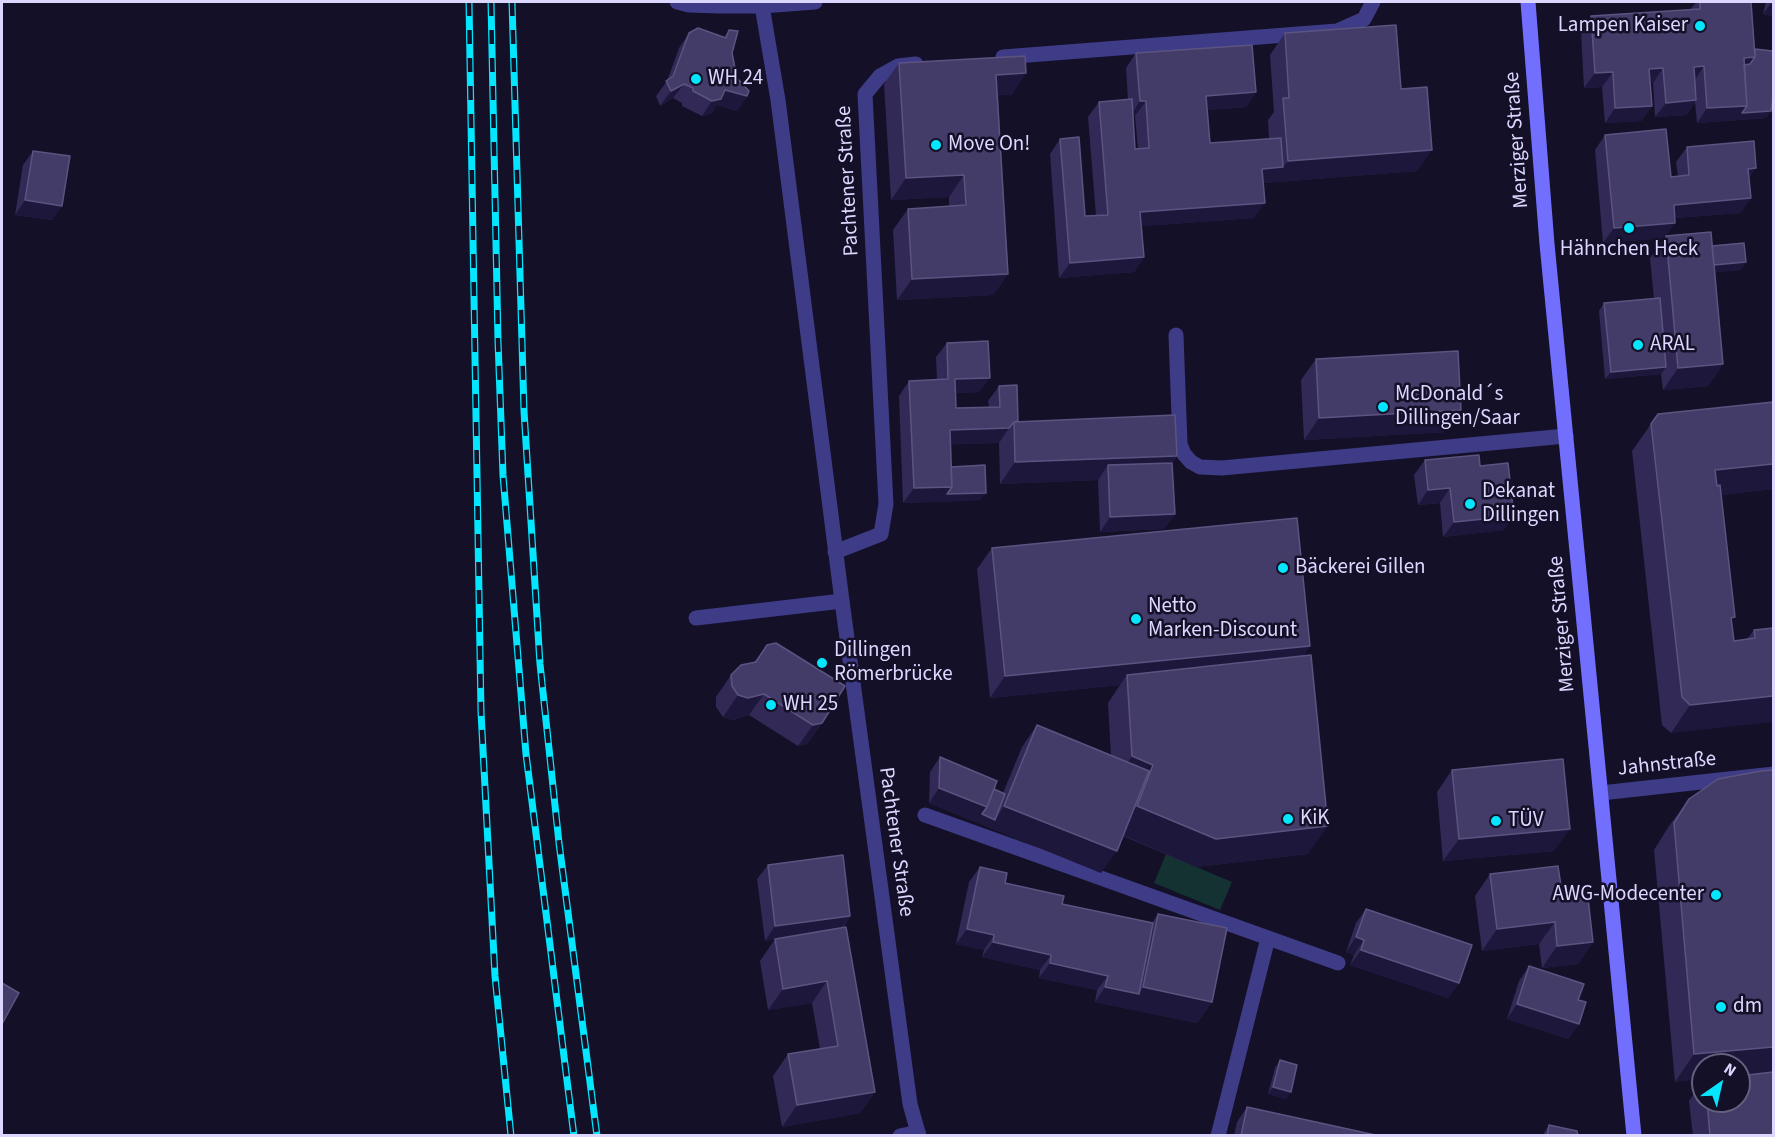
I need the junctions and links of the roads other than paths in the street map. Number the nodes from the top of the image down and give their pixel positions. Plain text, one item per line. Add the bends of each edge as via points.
1 (677, 2) edge
2 (815, 2) edge
3 (1373, 2) edge
4 (1528, 2) edge
5 (762, 6) junction
6 (993, 58) edge
7 (934, 63) edge
8 (1176, 334) dead end
9 (1566, 436) junction
10 (835, 552) junction
11 (842, 601) junction
12 (696, 618) dead end
13 (1773, 774) edge
14 (1601, 793) junction
15 (925, 815) dead end
16 (1268, 938) junction
17 (1338, 963) dead end
18 (919, 1134) edge
19 (900, 1136) edge
20 (1218, 1136) edge
21 (1634, 1136) edge

1 - 5 street
2 - 5 street
3 - 6 street via 1364,19 1337,31
4 - 9 main road, Merziger Straße
5 - 10 street, Pachtener Straße via 778,100
7 - 10 street, Pachtener Straße via 898,66 880,76 866,94 886,504 881,534
8 - 9 street via 1180,444 1184,454 1200,467
9 - 14 main road, Merziger Straße
10 - 11 street, Pachtener Straße
11 - 12 street
11 - 18 street, Pachtener Straße via 910,1104
13 - 14 street, Jahnstraße
14 - 21 main road, Merziger Straße
15 - 16 street
16 - 17 street
16 - 20 street
18 - 19 street

